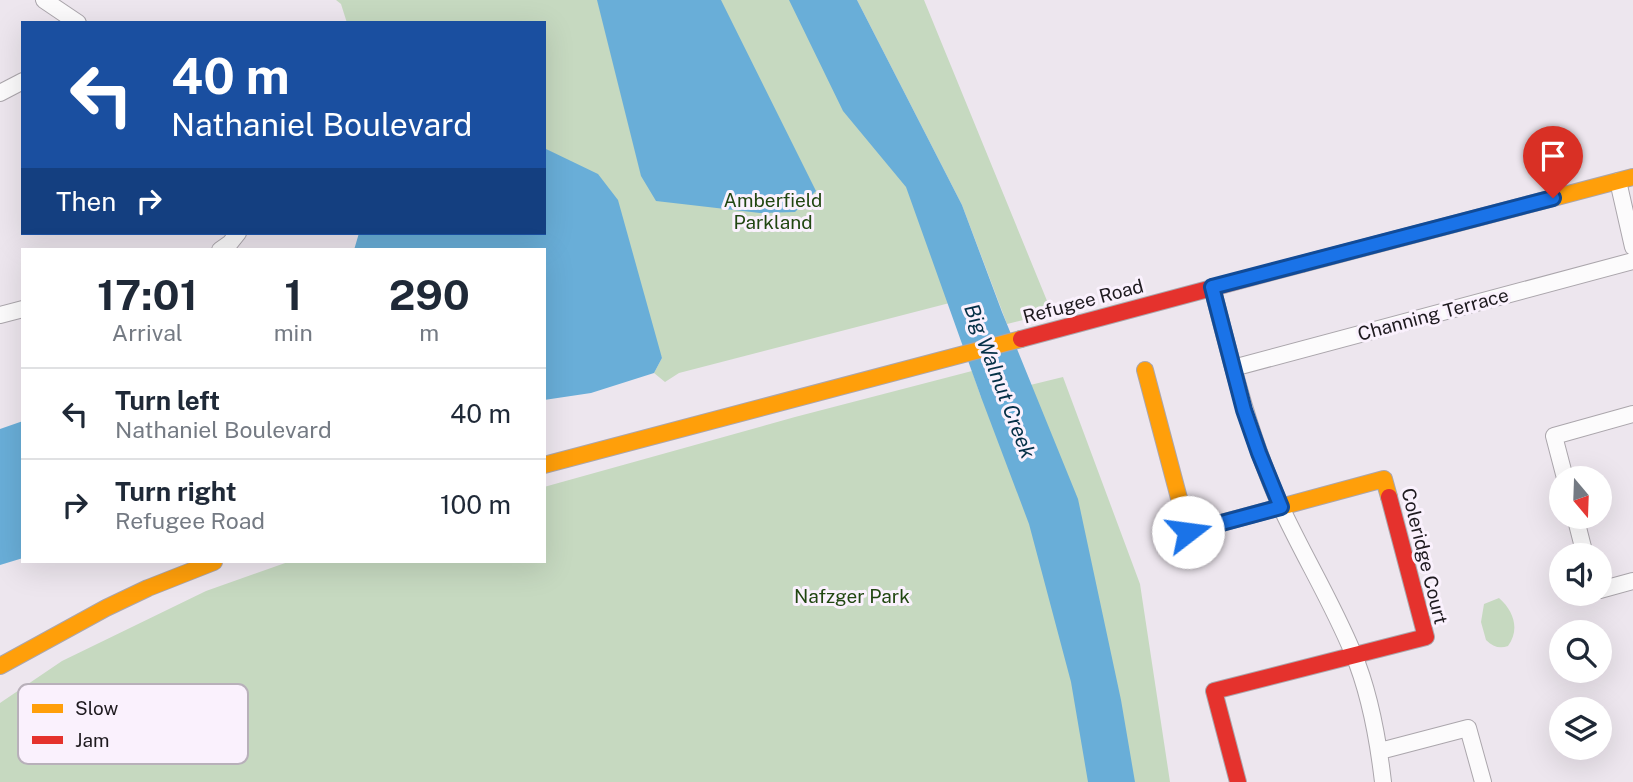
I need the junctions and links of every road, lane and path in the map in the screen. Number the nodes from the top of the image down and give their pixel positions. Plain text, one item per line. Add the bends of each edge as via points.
1 (44, 0) edge
2 (72, 21) edge
3 (21, 82) edge
4 (0, 93) edge
5 (1625, 179) edge
6 (236, 235) edge
7 (1633, 247) edge
8 (223, 248) edge
9 (1633, 261) edge
10 (1212, 287) junction
11 (21, 310) edge
12 (0, 315) edge
13 (1233, 368) junction
14 (1145, 370) dead end
15 (1633, 414) edge
16 (546, 464) edge
17 (1562, 466) edge
18 (1281, 507) junction
19 (211, 563) edge
20 (1633, 581) edge
21 (1612, 587) edge
22 (1354, 654) junction
23 (0, 666) edge
24 (1380, 751) junction
25 (1238, 782) edge
26 (1383, 782) edge
27 (1483, 782) edge

1 - 2 street
3 - 4 street
5 - 7 street
5 - 10 main road, Refugee Road
6 - 8 street
9 - 13 street, Channing Terrace
10 - 13 street
10 - 16 main road, Refugee Road
11 - 12 street
13 - 18 street
14 - 18 main road via 1188,532
15 - 17 street via 1554,436
18 - 22 street
18 - 22 main road, Coleridge Court via 1384,479 1426,637
19 - 23 main road via 106,608
20 - 21 street
22 - 24 street
22 - 25 main road via 1214,691
24 - 26 street
24 - 27 street via 1468,728

